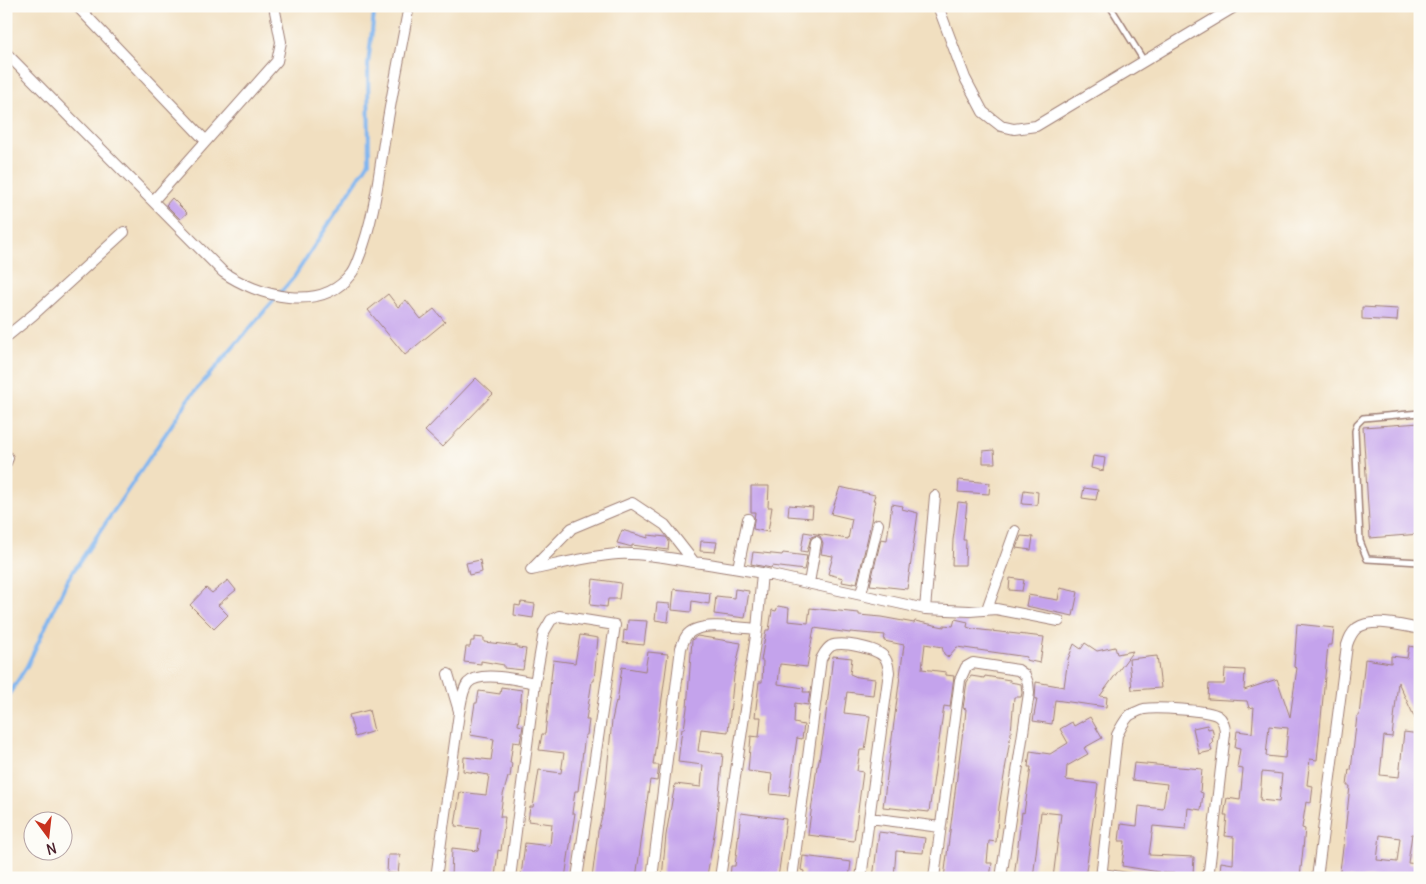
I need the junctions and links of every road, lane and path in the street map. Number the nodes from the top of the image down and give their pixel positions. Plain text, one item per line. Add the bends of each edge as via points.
1 (77, 6) edge
2 (274, 6) edge
3 (409, 6) edge
4 (938, 6) edge
5 (1110, 6) edge
6 (1236, 6) edge
7 (6, 53) edge
8 (1144, 61) junction
9 (206, 141) junction
10 (153, 201) junction
11 (124, 232) dead end
12 (6, 337) edge
13 (1420, 413) edge
14 (6, 456) edge
15 (6, 463) edge
16 (935, 496) dead end
17 (748, 519) dead end
18 (878, 524) dead end
19 (1015, 531) dead end
20 (816, 542) dead end
21 (694, 562) junction
22 (1420, 562) edge
23 (738, 568) junction
24 (762, 573) junction
25 (809, 583) junction
26 (861, 594) junction
27 (925, 609) junction
28 (987, 609) junction
29 (1059, 621) dead end
30 (757, 629) junction
31 (1420, 629) edge
32 (448, 674) dead end
33 (535, 682) junction
34 (459, 714) junction
35 (870, 818) junction
36 (940, 827) junction
37 (1101, 876) edge
38 (436, 878) edge
39 (510, 878) edge
40 (577, 878) edge
41 (652, 878) edge
42 (720, 878) edge
43 (792, 878) edge
44 (861, 878) edge
45 (934, 878) edge
46 (1001, 878) edge
47 (1127, 878) edge
48 (1205, 878) edge
49 (1317, 878) edge

1 - 9 street
2 - 9 street via 281,42 277,61
3 - 10 street via 366,240 352,273 341,285 328,292 302,298 250,287 223,272
4 - 8 street via 965,78 983,112 1001,126 1014,129 1036,126
5 - 8 lane
6 - 8 street
7 - 10 street
9 - 10 street
11 - 12 street
13 - 22 lane via 1363,418 1355,432 1360,541 1367,559
14 - 15 street
16 - 27 street
17 - 23 street
18 - 26 street
19 - 28 street
20 - 25 street
21 - 21 street via 620,554 531,570 572,528 632,504 665,525
21 - 23 street
23 - 24 street
24 - 25 street
24 - 30 street
25 - 26 street
26 - 27 street
27 - 28 street
28 - 29 street
30 - 41 street via 707,627 689,633 684,640
30 - 42 street
31 - 49 street via 1366,624 1351,634 1346,645
32 - 34 street
33 - 34 street via 484,676 475,678 468,683
33 - 39 street
33 - 40 street via 544,632 551,620 559,616 615,626
34 - 38 street
35 - 36 street
35 - 43 street via 888,662 875,650 840,644 825,651 821,659
35 - 44 street
36 - 45 street
36 - 46 street via 962,672 973,663 1018,670 1025,676 1029,693
37 - 47 street
37 - 48 street via 1117,735 1131,715 1143,709 1156,708 1217,715 1225,726 1209,870

